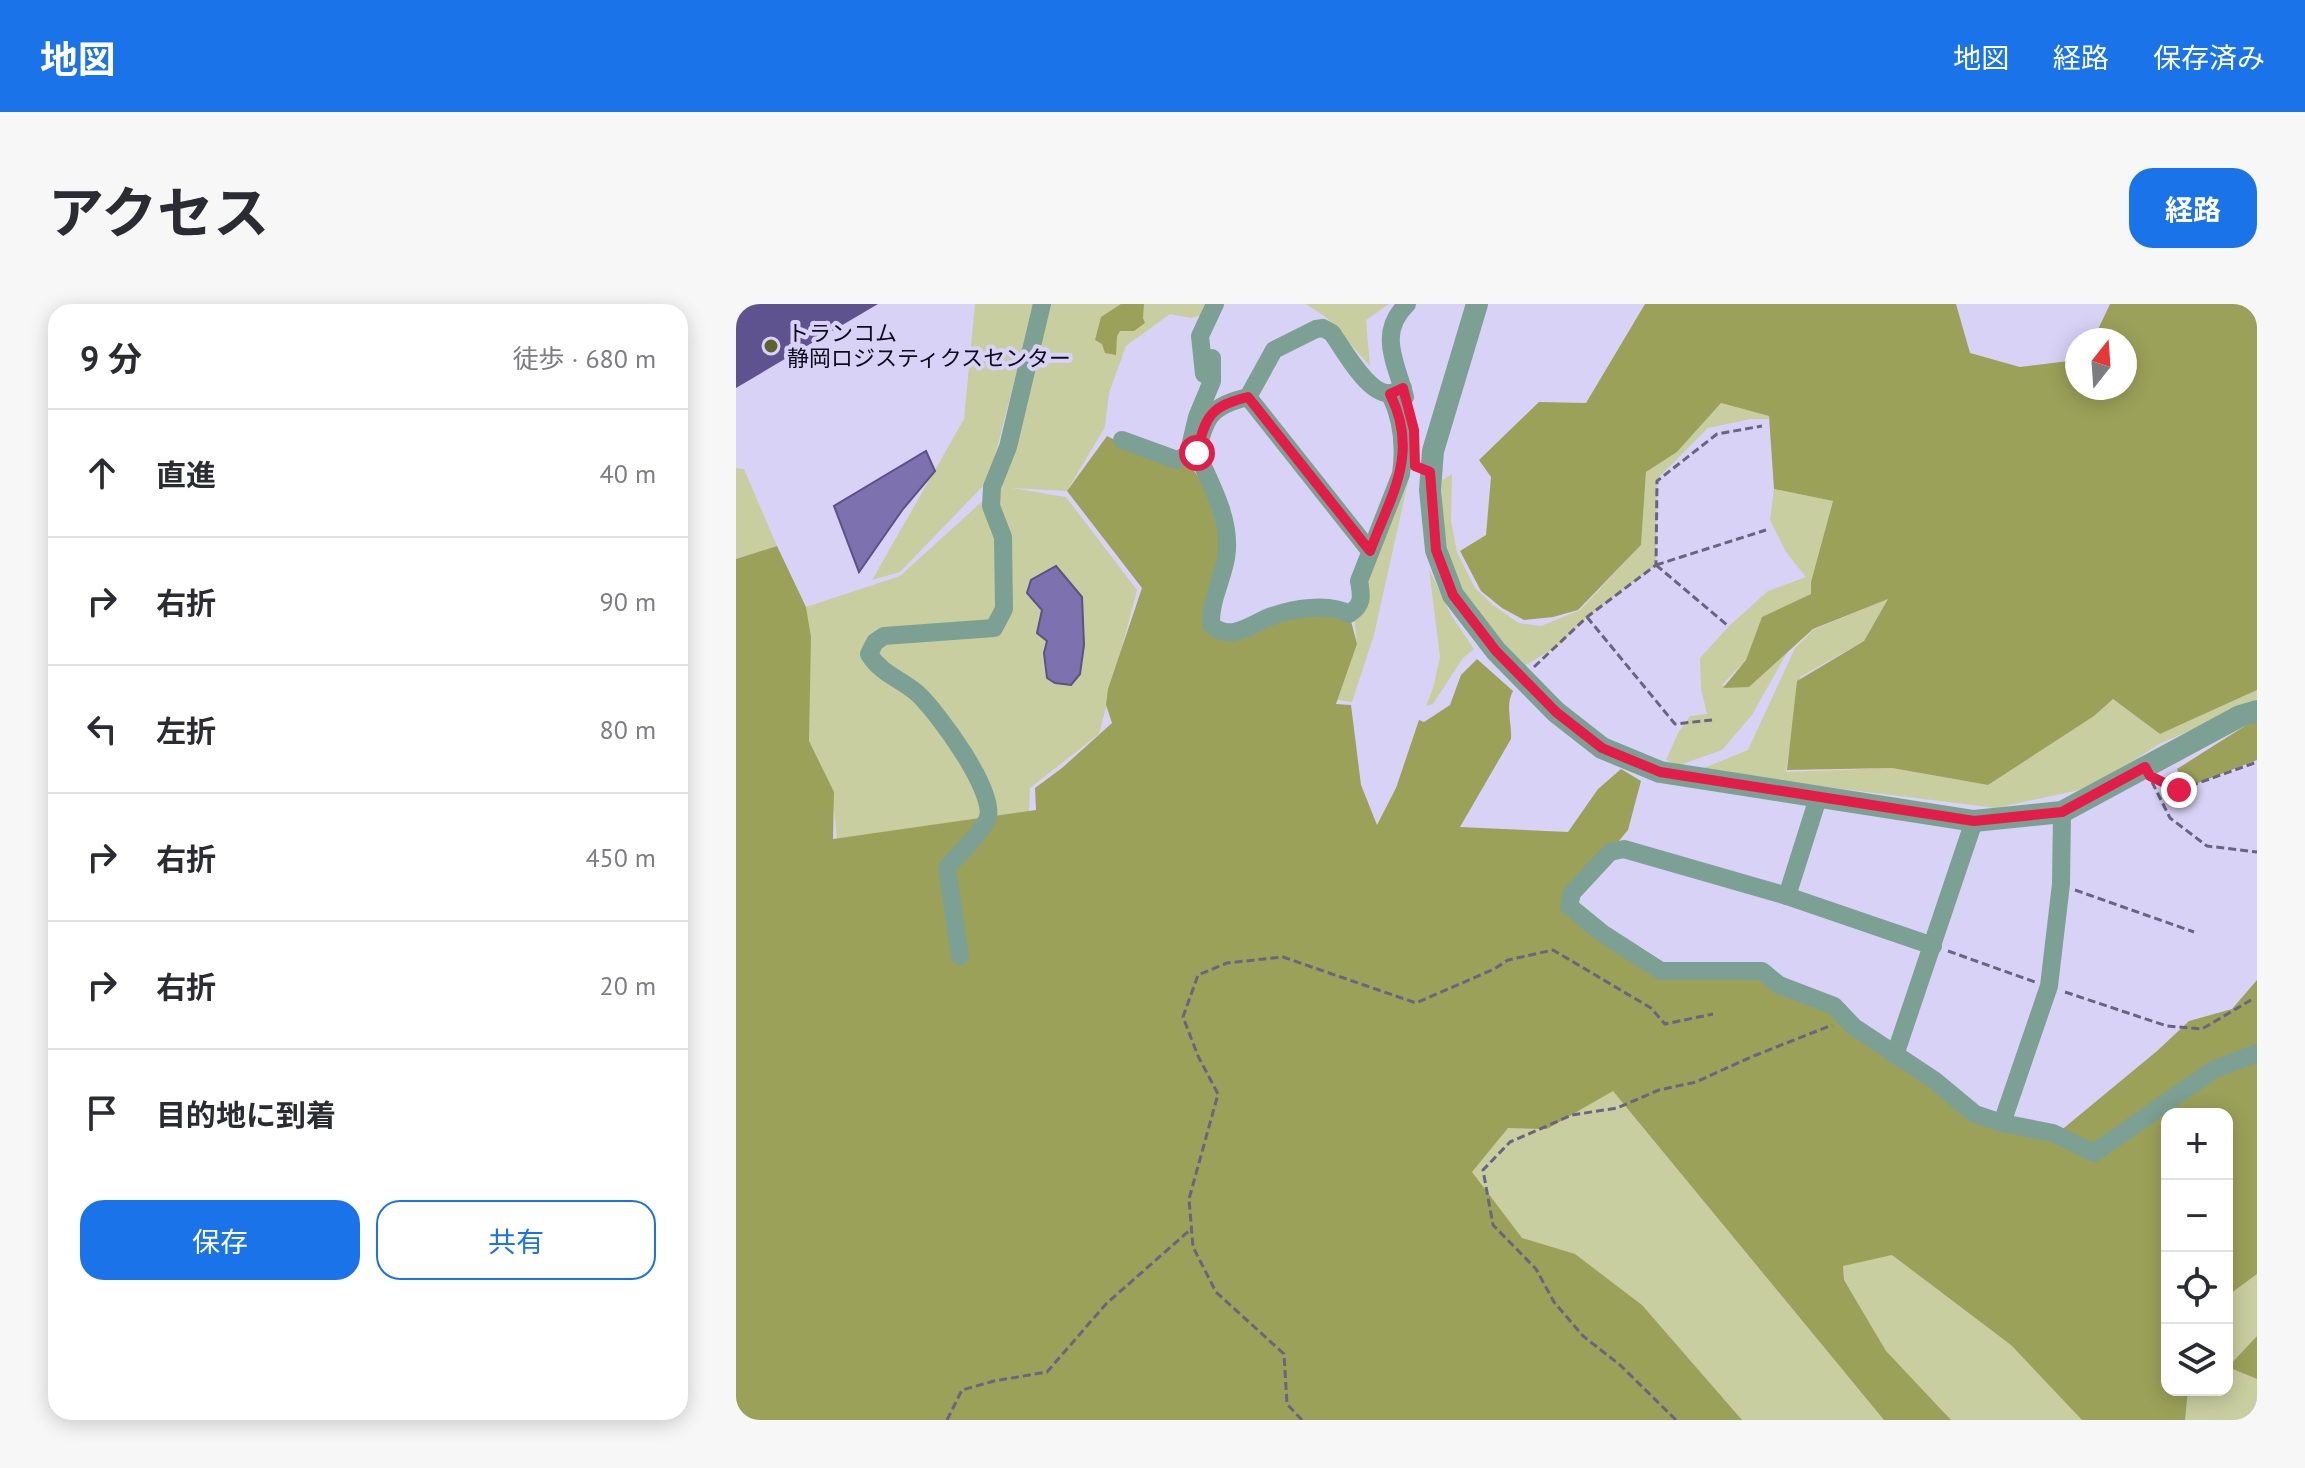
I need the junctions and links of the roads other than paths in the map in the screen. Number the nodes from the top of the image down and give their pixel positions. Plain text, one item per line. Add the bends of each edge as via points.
1 (1042, 304) edge
2 (1215, 304) edge
3 (1407, 304) edge
4 (1477, 304) edge
5 (1212, 358) dead end
6 (1396, 391) junction
7 (1206, 396) junction
8 (1248, 397) junction
9 (1122, 440) dead end
10 (1194, 448) junction
11 (1430, 472) junction
12 (1370, 551) junction
13 (2257, 711) edge
14 (1818, 798) junction
15 (2062, 812) junction
16 (1974, 821) junction
17 (1787, 896) junction
18 (1933, 946) junction
19 (960, 956) dead end
20 (2257, 1053) edge
21 (1895, 1055) junction
22 (2002, 1123) junction

1 - 19 street via 1008,447 992,487 991,506 1003,537 1004,609 994,628 884,636 869,654 936,715 989,801 988,819 947,868
2 - 7 street via 1200,336
3 - 6 street via 1390,329
4 - 11 street
5 - 7 street
6 - 8 street via 1379,391 1368,384 1323,328 1274,350
6 - 11 street via 1414,430 1415,466
6 - 12 street via 1404,455 1401,474
7 - 10 street via 1194,427
8 - 10 street via 1218,406
8 - 12 street
9 - 10 street via 1177,460
10 - 12 street via 1226,528 1227,556 1211,608 1211,625 1217,630 1243,631 1270,617 1324,606 1349,614 1363,597 1359,581
11 - 14 street via 1436,550 1453,595 1496,651 1556,712 1602,748 1660,772
13 - 15 street
14 - 16 street
14 - 17 street
15 - 16 street
15 - 22 street via 2061,884 2049,986
16 - 18 street
17 - 18 street
17 - 21 street via 1624,849 1610,852 1572,893 1569,906 1661,971 1762,971 1779,985 1834,1006
18 - 21 street
20 - 22 street via 2213,1070 2094,1153 2053,1133
21 - 22 street via 1975,1114

